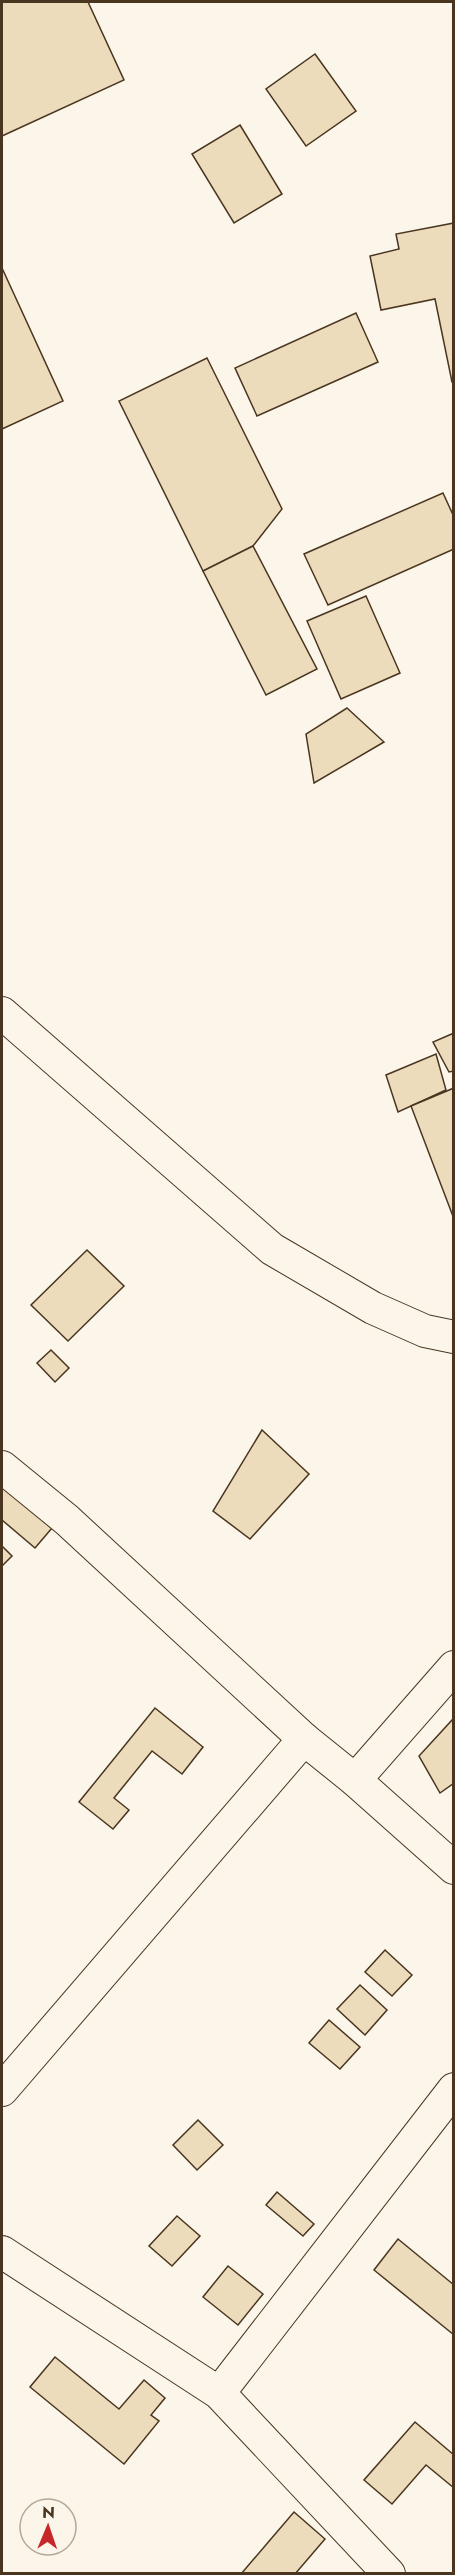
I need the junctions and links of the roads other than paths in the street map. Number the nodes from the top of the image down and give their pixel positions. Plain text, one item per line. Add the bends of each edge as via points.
1 (2, 1013) edge
2 (453, 1337) edge
3 (2, 1467) edge
4 (453, 1667) edge
5 (304, 1739) junction
6 (355, 1780) junction
7 (453, 1868) edge
8 (453, 2089) edge
9 (2, 2090) edge
10 (2, 2252) edge
11 (219, 2393) junction
12 (389, 2574) edge

1 - 2 street via 272,1249 373,1308 425,1331
3 - 5 street via 67,1520
4 - 6 street
5 - 6 street
5 - 9 street
6 - 7 street
8 - 11 street
10 - 11 street
11 - 12 street

